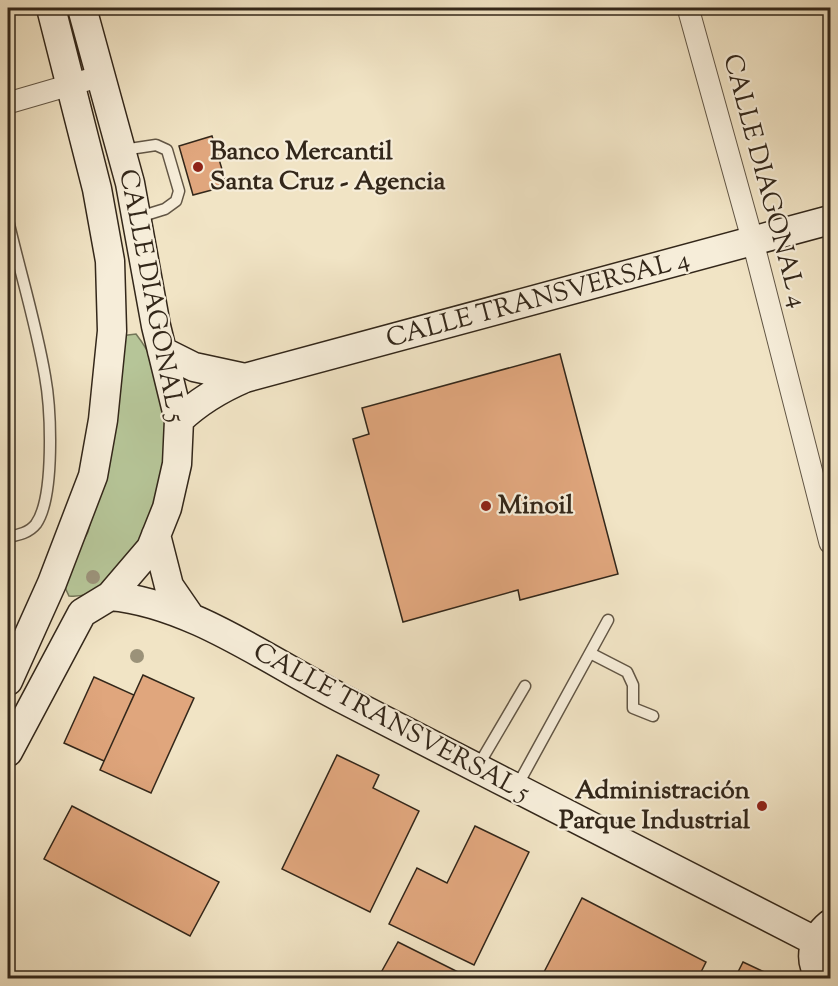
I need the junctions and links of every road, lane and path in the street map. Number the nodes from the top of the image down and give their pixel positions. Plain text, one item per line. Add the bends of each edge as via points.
1 (51, 8) edge
2 (82, 8) edge
3 (688, 8) edge
4 (101, 76) junction
5 (72, 85) junction
6 (8, 103) edge
7 (121, 150) junction
8 (136, 218) junction
9 (8, 220) edge
10 (831, 220) edge
11 (753, 242) junction
12 (143, 259) junction
13 (110, 261) junction
14 (111, 331) junction
15 (159, 339) junction
16 (245, 378) junction
17 (179, 420) junction
18 (156, 536) junction
19 (8, 537) edge
20 (831, 543) edge
21 (52, 583) junction
22 (110, 596) junction
23 (82, 613) junction
24 (191, 618) junction
25 (608, 620) dead end
26 (590, 652) junction
27 (8, 681) edge
28 (525, 686) dead end
29 (653, 716) dead end
30 (8, 752) edge
31 (477, 768) junction
32 (516, 788) junction
33 (823, 933) edge
34 (821, 978) edge

1 - 5 main road, CALLE DIAGONAL 5
2 - 4 main road, CALLE DIAGONAL 5
3 - 11 street, CALLE DIAGONAL 4
4 - 5 street
4 - 7 main road, CALLE DIAGONAL 5
5 - 6 street
5 - 13 main road, CALLE DIAGONAL 5
7 - 8 main road, CALLE DIAGONAL 5
7 - 8 lane via 156,145 167,150 179,190 177,201 165,209
8 - 12 main road, CALLE DIAGONAL 5
9 - 19 lane via 45,377 50,466 44,507 36,524
10 - 11 main road, CALLE TRANSVERSAL 4
11 - 16 main road, CALLE TRANSVERSAL 4
11 - 20 street, CALLE DIAGONAL 4
12 - 13 main road via 134,268 120,269
12 - 15 main road, CALLE DIAGONAL 5
13 - 14 main road, CALLE DIAGONAL 5
14 - 15 main road, CALLE TRANSVERSAL 4 via 124,321 141,320
14 - 21 main road, CALLE DIAGONAL 5 via 103,420 93,476
15 - 16 main road, CALLE TRANSVERSAL 4 via 194,367
15 - 17 main road, CALLE DIAGONAL 5
16 - 17 main road, CALLE TRANSVERSAL 4 via 196,404
17 - 18 main road, CALLE DIAGONAL 5 via 177,464
18 - 22 main road, CALLE DIAGONAL 5 via 151,548
18 - 24 main road, CALLE TRANSVERSAL 5 via 169,586
21 - 23 main road via 61,604
21 - 27 main road, CALLE DIAGONAL 5
22 - 23 main road, CALLE DIAGONAL 5
22 - 24 main road, CALLE TRANSVERSAL 5 via 128,597
23 - 30 main road
24 - 31 main road, CALLE TRANSVERSAL 5
25 - 26 lane
26 - 29 lane via 627,672 633,685 633,708
26 - 32 lane
28 - 31 lane
31 - 32 main road, CALLE TRANSVERSAL 5
32 - 33 main road, CALLE TRANSVERSAL 5
33 - 34 main road via 813,963

